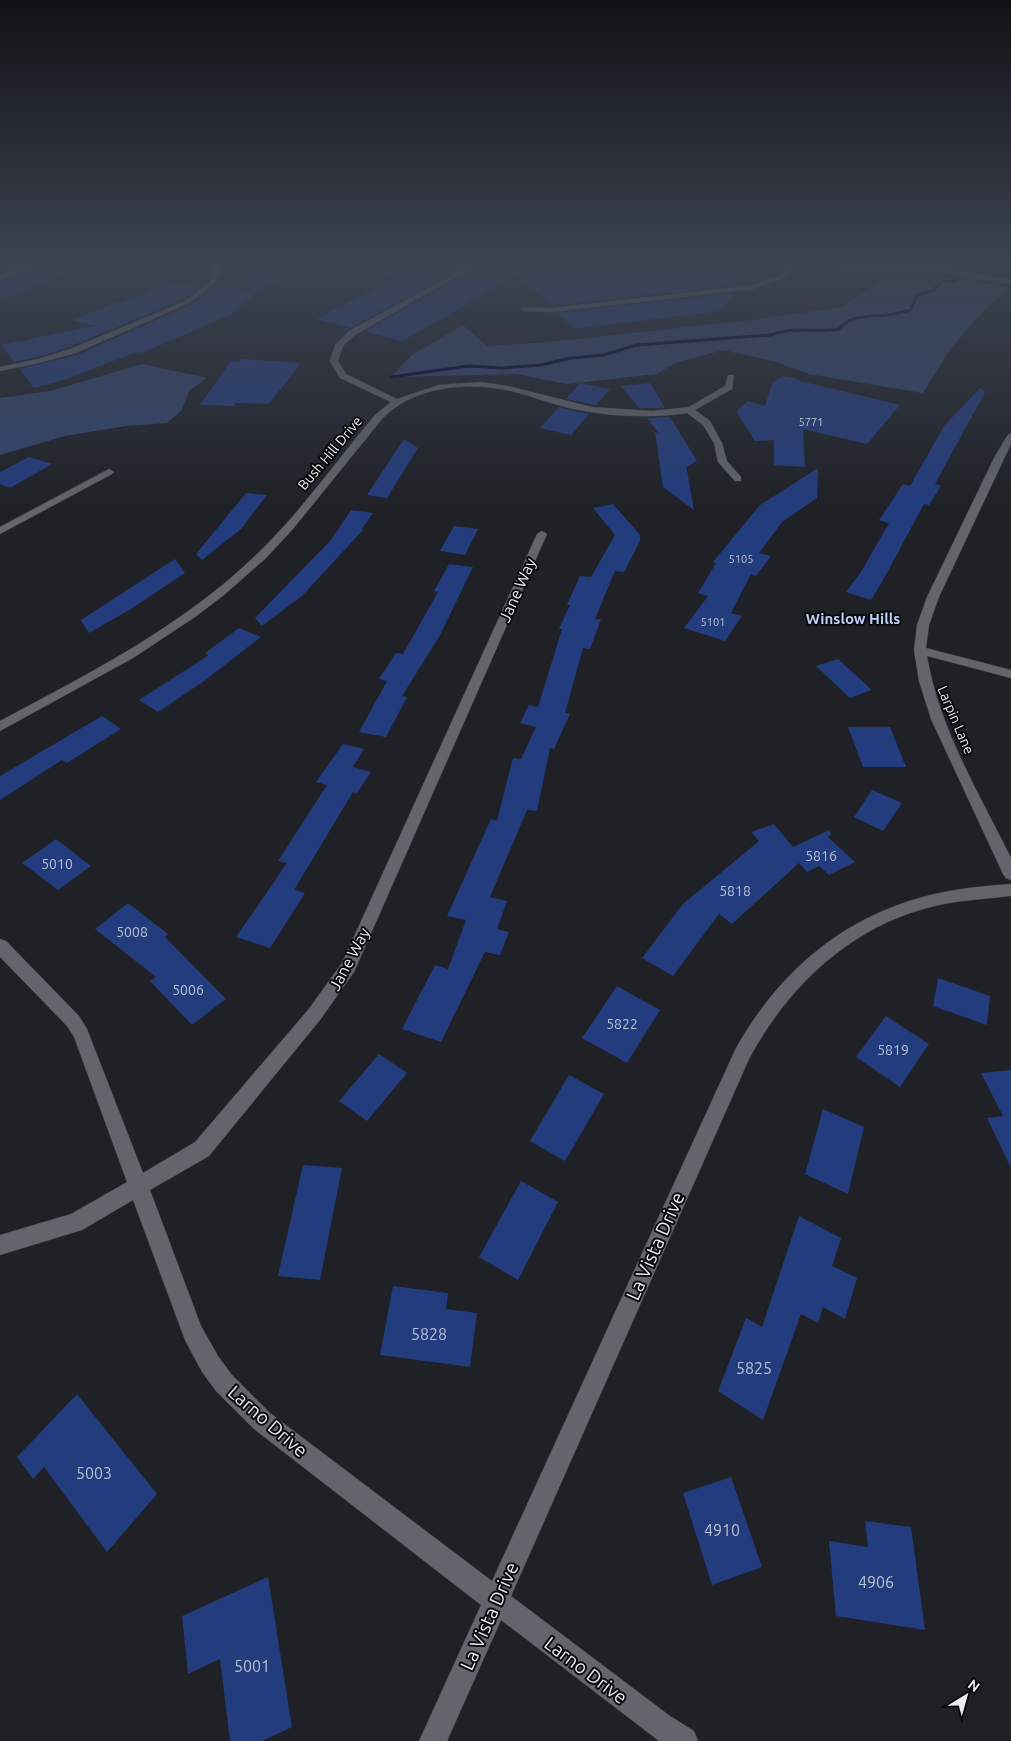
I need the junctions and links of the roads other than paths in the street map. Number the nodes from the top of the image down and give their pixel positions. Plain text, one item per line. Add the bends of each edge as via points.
1 (84, 346) edge
2 (339, 346) edge
3 (0, 369) edge
4 (731, 377) dead end
5 (397, 402) junction
6 (689, 410) junction
7 (1011, 436) edge
8 (109, 472) dead end
9 (738, 478) dead end
10 (0, 531) edge
11 (542, 534) dead end
12 (920, 650) junction
13 (1011, 674) edge
14 (0, 727) edge
15 (1011, 874) edge
16 (1011, 890) edge
17 (0, 946) edge
18 (138, 1186) junction
19 (0, 1245) edge
20 (496, 1601) junction
21 (433, 1741) edge
22 (684, 1741) edge

1 - 3 street
2 - 5 street via 334,361 343,376
4 - 6 street, Bush Hill Drive via 729,387
5 - 6 street, Bush Hill Drive via 455,385 478,384 506,387 592,410 642,414
5 - 14 street, Bush Hill Drive via 372,426 282,535 248,569 132,653
6 - 9 street via 707,423 718,443 723,462
7 - 12 street, Larpin Lane via 933,597 923,626
8 - 10 street
11 - 18 street, Jane Way via 348,967 314,1015 202,1149
12 - 13 street
12 - 15 street, Larpin Lane via 925,681 937,719
16 - 20 street, La Vista Drive via 957,895 929,902 863,929 810,965 762,1019 742,1054
17 - 18 street, Larno Drive via 73,1021 81,1034
18 - 19 street, Jane Way via 75,1222
18 - 20 street, Larno Drive via 193,1332 224,1383 262,1420
20 - 21 street, La Vista Drive
20 - 22 street, Larno Drive

